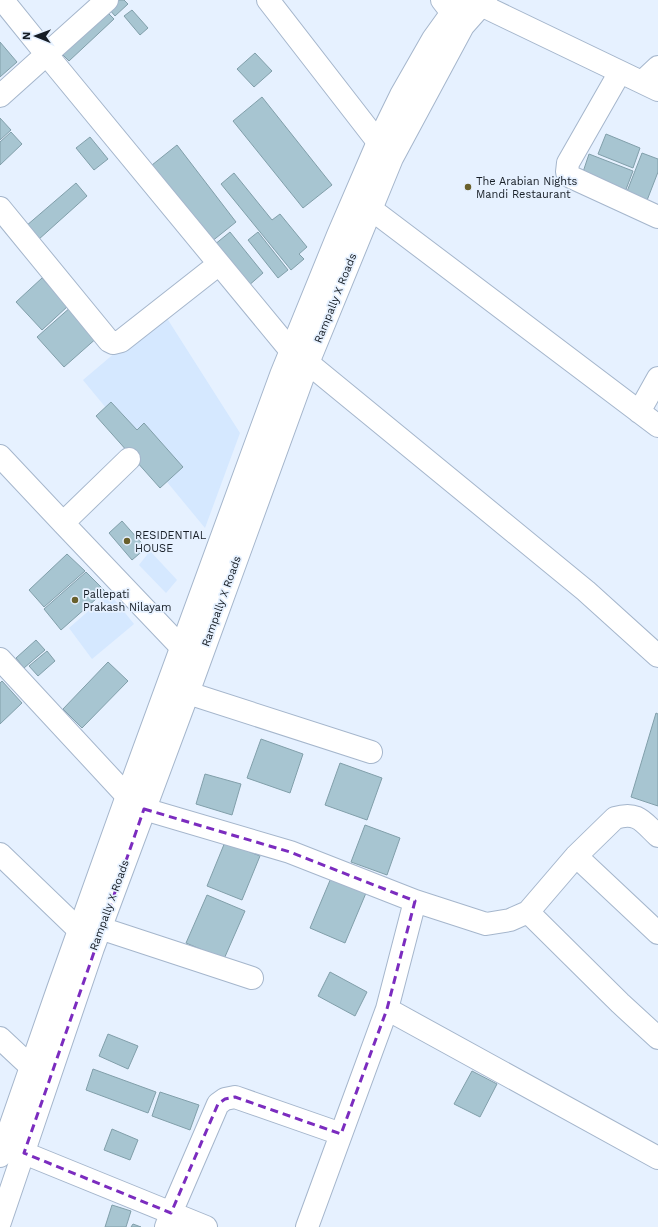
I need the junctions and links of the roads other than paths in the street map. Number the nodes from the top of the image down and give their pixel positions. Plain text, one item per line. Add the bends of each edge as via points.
1 (5, 0) edge
2 (107, 0) edge
3 (268, 0) edge
4 (464, 4) edge
5 (47, 55) junction
6 (658, 67) edge
7 (620, 72) junction
8 (650, 86) edge
9 (0, 96) edge
10 (378, 142) junction
11 (0, 208) edge
12 (371, 209) junction
13 (658, 217) edge
14 (219, 264) junction
15 (299, 357) junction
16 (658, 378) edge
17 (639, 412) junction
18 (658, 426) edge
19 (0, 456) edge
20 (129, 459) dead end
21 (63, 524) junction
22 (181, 646) junction
23 (658, 656) edge
24 (0, 659) edge
25 (188, 693) junction
26 (371, 752) dead end
27 (127, 796) junction
28 (144, 809) junction
29 (658, 836) edge
30 (0, 854) edge
31 (576, 856) junction
32 (415, 901) junction
33 (528, 912) junction
34 (100, 928) junction
35 (79, 930) junction
36 (658, 933) edge
37 (252, 978) dead end
38 (387, 1009) junction
39 (0, 1038) edge
40 (658, 1038) edge
41 (31, 1067) junction
42 (341, 1134) junction
43 (24, 1153) junction
44 (0, 1156) edge
45 (658, 1158) edge
46 (168, 1220) edge
47 (0, 1222) edge
48 (206, 1227) edge
49 (307, 1227) edge

1 - 5 street
2 - 5 street
3 - 10 street
4 - 7 street
4 - 10 street, Rampally X Roads via 430,45
4 - 12 street, Rampally X Roads via 463,26 392,158
5 - 9 street
5 - 14 street
6 - 8 street
7 - 8 street
7 - 13 street via 568,163 567,172 571,177
10 - 15 street, Rampally X Roads via 338,235
11 - 14 street via 109,341 121,341
12 - 15 street, Rampally X Roads
12 - 17 street
14 - 15 street
15 - 22 street, Rampally X Roads via 281,375
15 - 23 street via 586,590
15 - 25 street, Rampally X Roads
16 - 17 street
17 - 18 street
19 - 21 street
20 - 21 street
21 - 22 street
22 - 27 street, Rampally X Roads
24 - 27 street
25 - 26 street
25 - 28 street, Rampally X Roads
27 - 35 street, Rampally X Roads
28 - 32 street via 290,852
28 - 34 street, Rampally X Roads
29 - 31 street via 640,819 632,815 622,815 615,818
30 - 35 street
31 - 33 street
31 - 36 street
32 - 33 street via 486,924 510,920
32 - 38 street
33 - 40 street
34 - 37 street
34 - 43 street, Rampally X Roads
35 - 41 street, Rampally X Roads
38 - 42 street
38 - 45 street
39 - 41 street
41 - 44 street, Rampally X Roads
42 - 46 street via 235,1097 225,1099 218,1104
42 - 49 street
43 - 46 street
43 - 47 street, Rampally X Roads
46 - 48 street

